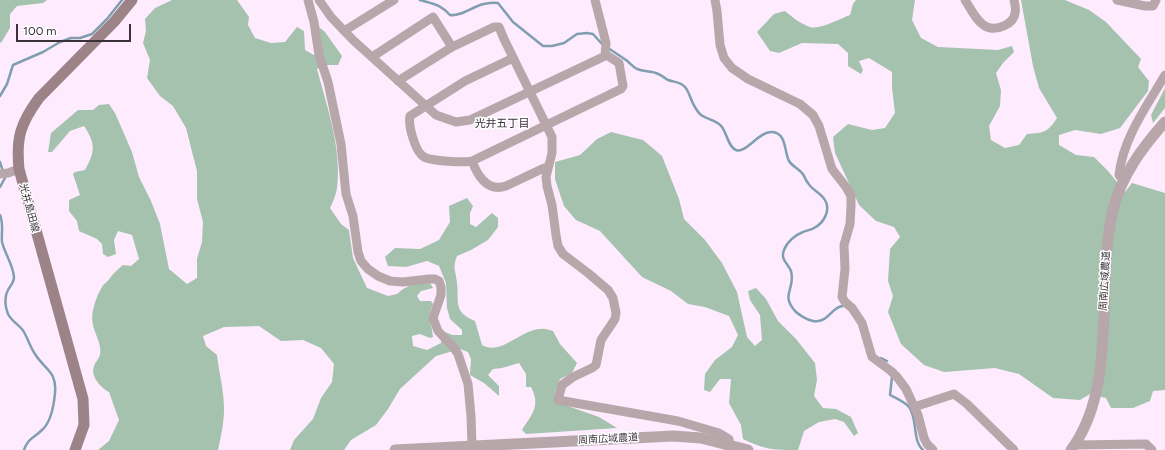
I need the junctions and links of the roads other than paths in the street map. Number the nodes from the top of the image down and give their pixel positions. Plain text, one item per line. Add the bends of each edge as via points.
1 (132, 0) edge
2 (308, 0) edge
3 (394, 0) edge
4 (595, 0) edge
5 (716, 0) edge
6 (965, 0) edge
7 (1014, 0) edge
8 (1117, 0) edge
9 (1156, 0) edge
10 (1161, 0) edge
11 (322, 1) edge
12 (1165, 4) edge
13 (344, 31) junction
14 (452, 47) junction
15 (605, 50) junction
16 (372, 57) junction
17 (513, 58) junction
18 (1165, 75) edge
19 (398, 81) junction
20 (530, 91) junction
21 (426, 106) junction
22 (1165, 122) edge
23 (547, 124) junction
24 (472, 162) junction
25 (548, 167) junction
26 (19, 169) junction
27 (0, 174) edge
28 (1124, 181) junction
29 (914, 407) junction
30 (729, 445) junction
31 (472, 446) junction
32 (1072, 448) edge
33 (75, 450) edge
34 (395, 450) edge
35 (748, 450) edge
36 (933, 450) edge
37 (1014, 450) edge
38 (1152, 450) edge

1 - 26 main road, 光井島田線 via 29,111 23,123 17,149
2 - 31 street via 341,144 346,194 353,216 361,262 378,276 390,281 439,281 441,295 433,318 438,330 458,354 468,384
3 - 13 street
4 - 15 street
5 - 29 street via 720,45 724,58 732,68 748,79 800,104 813,115 819,126 832,169 851,196 850,224 844,245 842,297 862,323 872,357 897,377
6 - 7 street via 979,21 987,27 996,28 1012,20 1016,13
8 - 9 street via 1153,6
10 - 12 street
11 - 13 street via 331,17
13 - 16 street
14 - 16 street via 433,17
14 - 17 street via 499,27
14 - 19 street
15 - 20 street
15 - 23 street via 608,56 619,63 623,86 621,89
16 - 19 street
17 - 20 street
17 - 21 street via 465,81
18 - 28 street via 1142,111 1120,163 1119,175
19 - 21 street
20 - 21 street via 470,120 456,122 444,119
20 - 23 street
21 - 24 street via 410,116 409,121 418,151 424,157
22 - 28 street, 周南広域農道 via 1130,167
23 - 24 street
23 - 25 street via 552,137
24 - 25 street via 481,179 500,188
25 - 30 street via 547,186 558,246 563,254 608,290 613,298 616,313 615,319 601,340 596,365 562,385 558,400 678,421 718,432 729,439
26 - 27 street via 8,174
26 - 33 main road, 光井島田線 via 83,399 84,425
28 - 32 street, 周南広域農道 via 1113,210 1107,242 1096,397 1089,419
29 - 36 street via 924,438
29 - 37 street via 954,394
30 - 31 street, 周南広域農道 via 701,438 673,436
30 - 35 street, 周南広域農道
31 - 34 street, 周南広域農道
32 - 38 street via 1146,444

